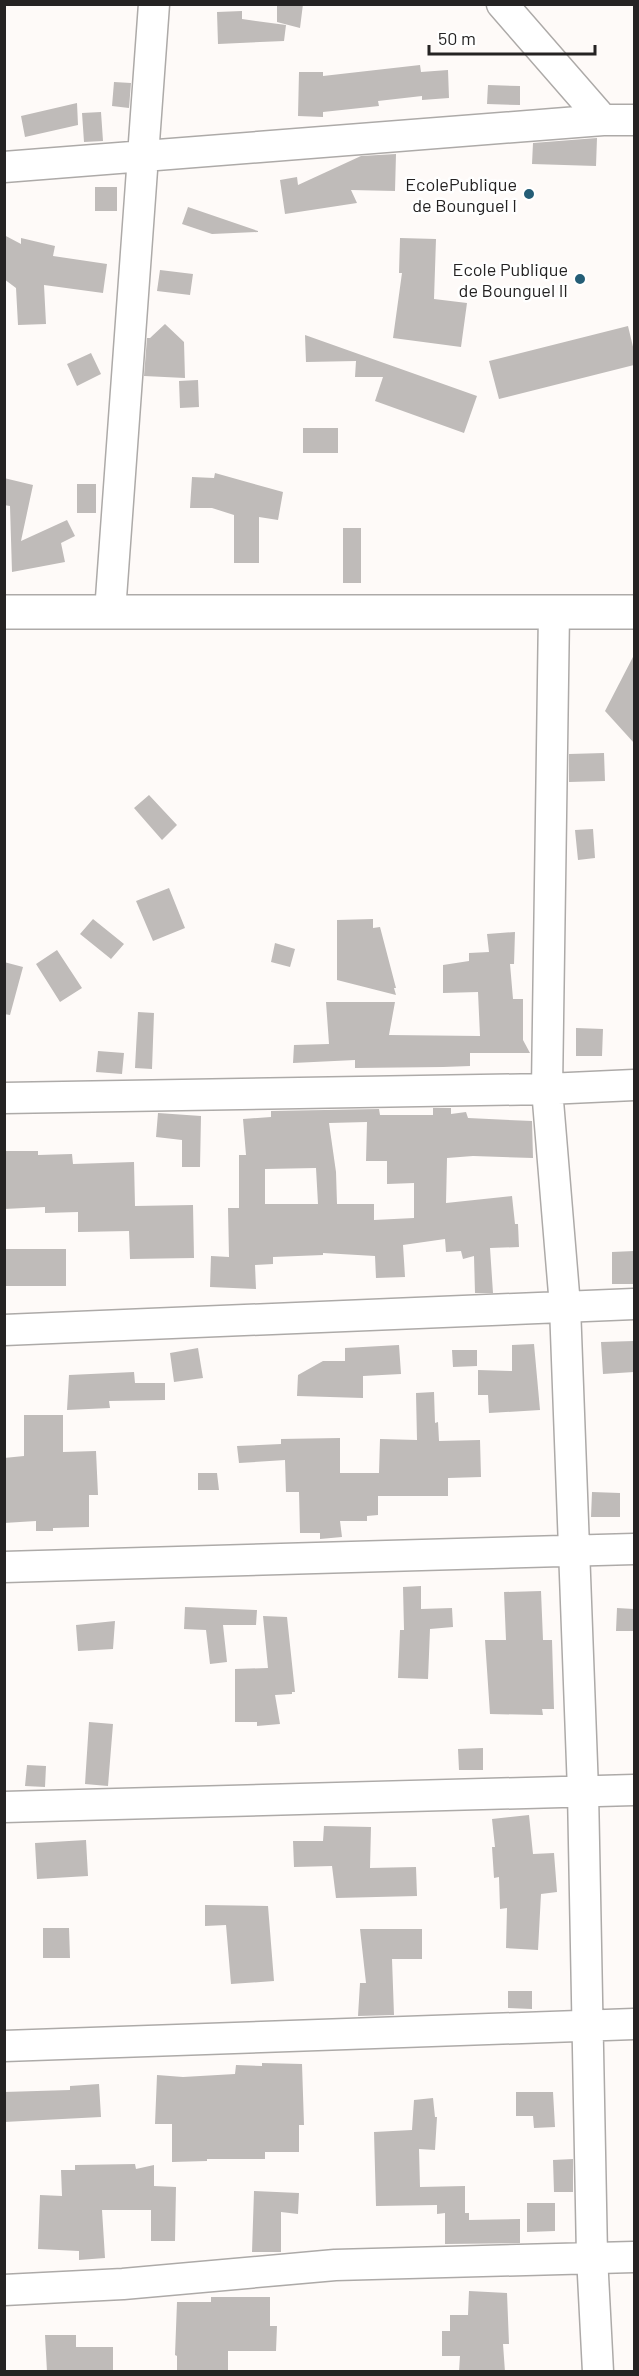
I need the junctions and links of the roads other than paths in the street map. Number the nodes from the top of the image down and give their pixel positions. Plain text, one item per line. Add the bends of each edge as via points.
1 (154, 4) edge
2 (502, 4) edge
3 (603, 120) junction
4 (634, 120) edge
5 (142, 157) junction
6 (4, 167) edge
7 (4, 612) edge
8 (110, 612) junction
9 (554, 612) junction
10 (634, 612) edge
11 (634, 1085) edge
12 (547, 1089) junction
13 (4, 1098) edge
14 (634, 1304) edge
15 (565, 1306) junction
16 (4, 1330) edge
17 (634, 1549) edge
18 (575, 1551) junction
19 (4, 1567) edge
20 (634, 1790) edge
21 (583, 1791) junction
22 (4, 1807) edge
23 (587, 2024) junction
24 (634, 2024) edge
25 (4, 2046) edge
26 (592, 2256) junction
27 (634, 2257) edge
28 (4, 2290) edge
29 (598, 2372) edge

1 - 5 street
2 - 3 street
3 - 4 street
3 - 5 street
5 - 6 street
5 - 8 street
7 - 8 main road
8 - 9 main road
9 - 10 main road
9 - 12 street
11 - 12 street
12 - 13 street
12 - 15 street
14 - 15 street
15 - 16 street
15 - 18 street
17 - 18 street
18 - 19 street
18 - 21 street
20 - 21 street
21 - 22 street
21 - 23 street
23 - 24 street
23 - 25 street
23 - 26 street
26 - 27 street
26 - 28 street via 335,2265
26 - 29 street

